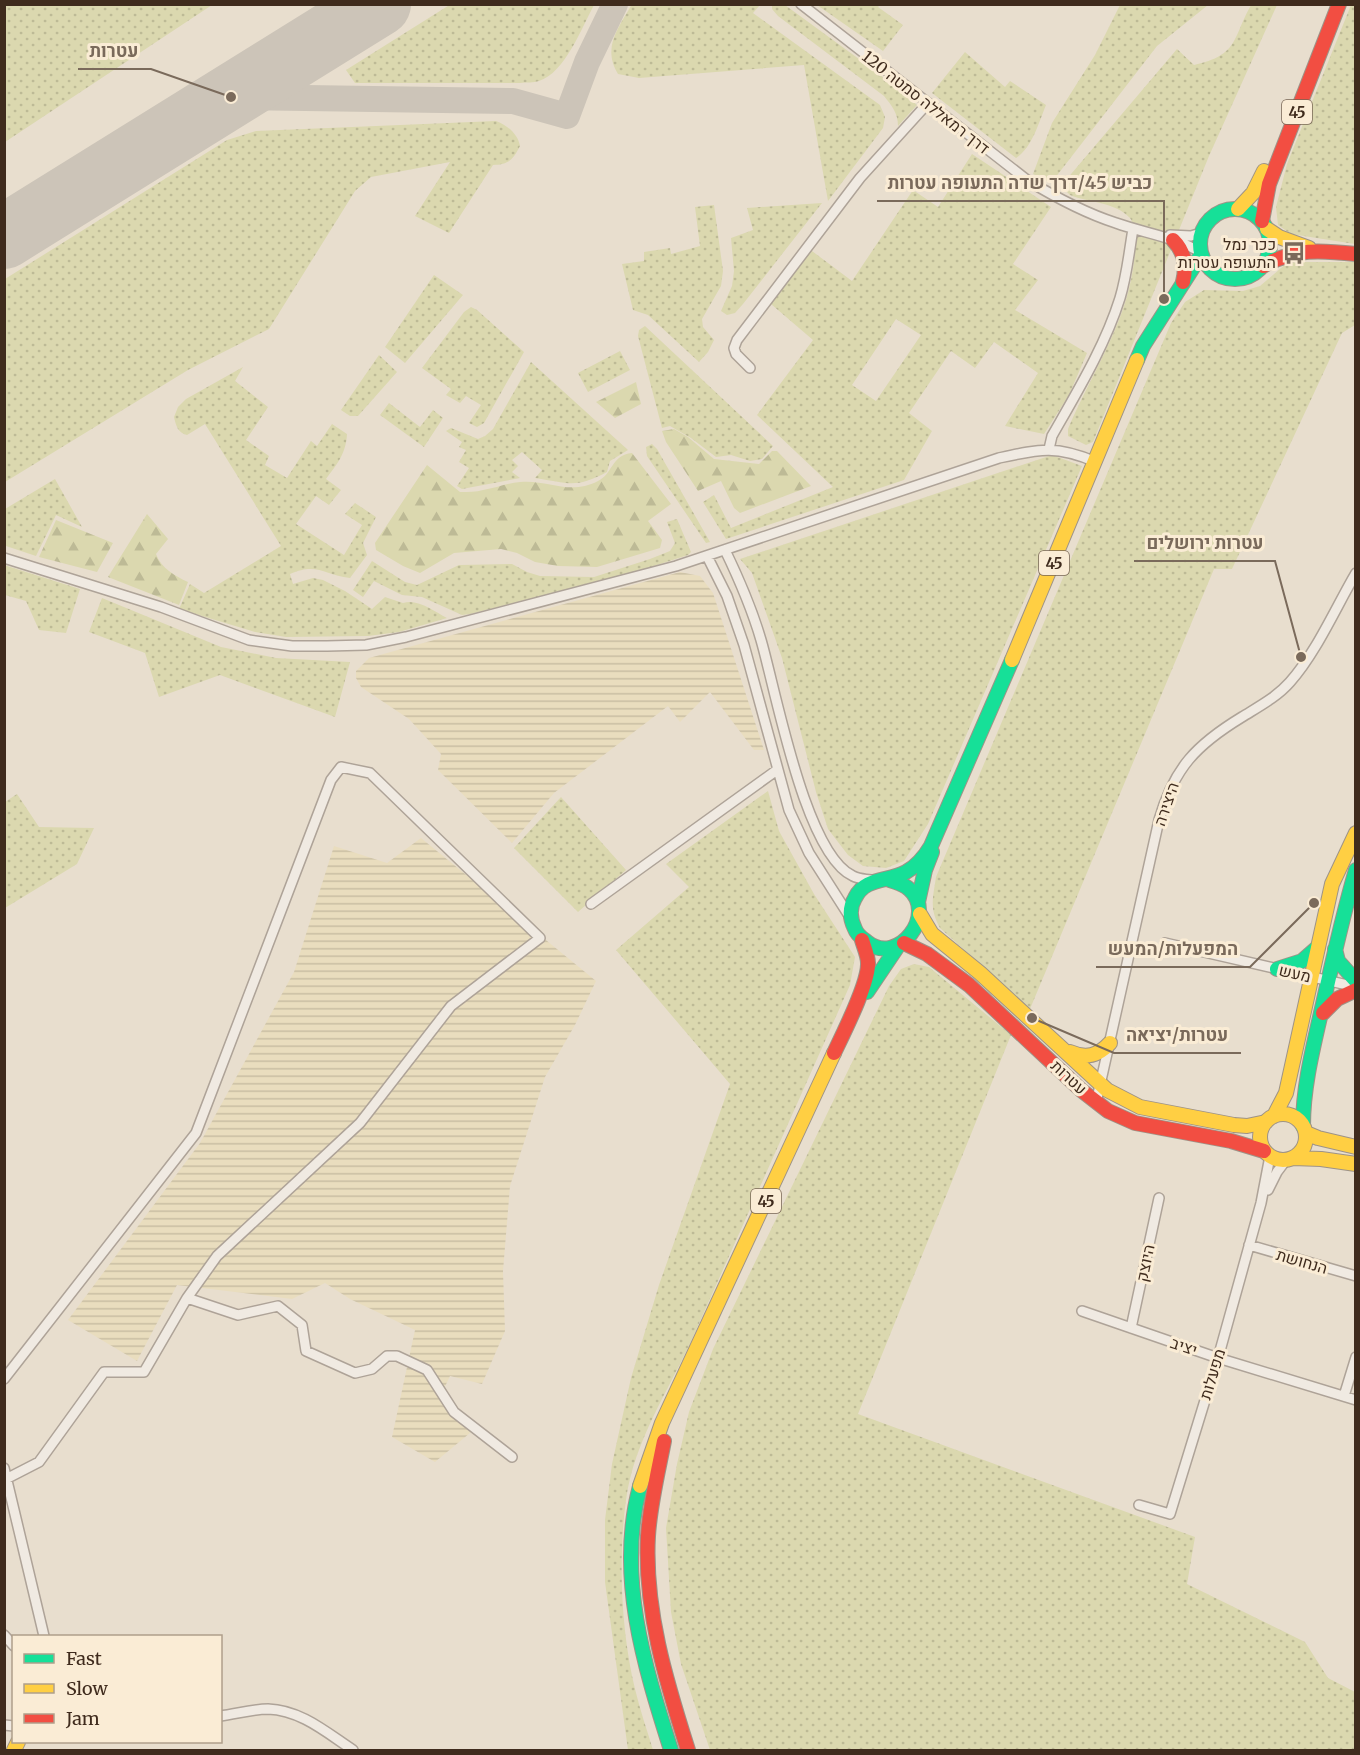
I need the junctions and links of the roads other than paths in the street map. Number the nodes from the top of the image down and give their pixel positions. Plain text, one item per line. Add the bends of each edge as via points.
1 (801, 4) edge
2 (1329, 4) edge
3 (1339, 4) edge
4 (928, 103) junction
5 (1238, 209) junction
6 (1265, 225) junction
7 (1133, 229) junction
8 (1201, 233) junction
9 (1153, 234) junction
10 (1173, 240) junction
11 (1317, 249) junction
12 (1201, 254) junction
13 (1356, 254) edge
14 (1263, 266) junction
15 (1215, 274) junction
16 (1181, 290) junction
17 (750, 368) dead end
18 (1049, 449) junction
19 (1096, 462) junction
20 (725, 550) junction
21 (707, 556) junction
22 (4, 558) edge
23 (1356, 573) edge
24 (777, 770) junction
25 (942, 826) junction
26 (1356, 833) edge
27 (1356, 870) edge
28 (882, 879) junction
29 (591, 904) dead end
30 (919, 908) junction
31 (851, 919) junction
32 (862, 940) junction
33 (901, 944) junction
34 (1165, 944) dead end
35 (1318, 947) junction
36 (1335, 949) junction
37 (1277, 969) junction
38 (1312, 977) junction
39 (1328, 981) junction
40 (1356, 981) edge
41 (1356, 988) edge
42 (1320, 1018) junction
43 (850, 1019) junction
44 (1110, 1043) junction
45 (1062, 1049) junction
46 (1101, 1085) junction
47 (1096, 1103) junction
48 (1270, 1119) junction
49 (1304, 1129) junction
50 (1356, 1148) edge
51 (1267, 1153) junction
52 (1289, 1159) junction
53 (1356, 1164) edge
54 (1159, 1198) dead end
55 (1261, 1203) junction
56 (1249, 1245) junction
57 (1356, 1276) edge
58 (187, 1298) junction
59 (1082, 1311) dead end
60 (1131, 1328) junction
61 (1356, 1357) edge
62 (1218, 1358) junction
63 (4, 1379) edge
64 (682, 1382) junction
65 (1344, 1396) junction
66 (1356, 1400) edge
67 (512, 1457) dead end
68 (4, 1468) edge
69 (6, 1480) edge
70 (1139, 1505) dead end
71 (44, 1635) edge
72 (222, 1716) edge
73 (353, 1750) edge
74 (671, 1750) edge
75 (688, 1750) edge

1 - 4 street, דרך רמאללה סמטה 120
2 - 5 main road, 45 via 1260,181
3 - 6 main road, 45 via 1269,184 1264,204
4 - 7 street, דרך רמאללה סמטה 120 via 1027,180 1062,200
4 - 17 street via 853,186 737,340 736,354
5 - 6 main road via 1251,212
5 - 8 main road via 1214,215
6 - 11 main road via 1279,237
6 - 14 main road, 45 via 1270,248
7 - 9 street, דרך רמאללה סמטה 120
7 - 18 street via 1126,273 1112,320 1052,436
8 - 9 street, דרך רמאללה סמטה 120
8 - 12 main road, 45
9 - 10 street, דרך רמאללה סמטה 120
10 - 12 street, דרך רמאללה סמטה 120
10 - 16 main road via 1185,259 1186,275
11 - 13 main road
11 - 14 main road via 1284,254
12 - 15 main road
12 - 16 main road, 45
14 - 15 main road via 1241,279
15 - 16 main road, 45 via 1197,279
16 - 19 main road, 45 via 1143,346
18 - 19 street
18 - 20 street via 999,458
19 - 25 main road, 45
20 - 21 street
20 - 28 street via 761,640 813,823 844,870 852,876
21 - 22 street via 406,637 366,645 292,646 249,640
21 - 24 street via 741,637
23 - 44 street, היצירה via 1303,666 1288,684 1209,737 1174,780 1159,820
24 - 29 street
24 - 31 street via 797,831
25 - 28 main road, 45 via 916,866 900,876
25 - 30 main road, 45 via 926,870
26 - 35 main road via 1335,876
27 - 36 main road
28 - 30 main road via 906,886
28 - 31 main road, 45 via 867,884 854,899
30 - 33 main road, 45 via 916,930
30 - 45 main road, עטרות via 932,934
31 - 32 main road, 45
32 - 33 main road via 879,948
32 - 43 main road, 45 via 868,963
33 - 43 main road, 45
33 - 47 main road, עטרות via 927,954 969,985
34 - 37 street, מעש
35 - 37 main road via 1302,961
35 - 38 main road
36 - 39 main road
36 - 40 main road via 1338,961
37 - 38 street, מעש
38 - 39 street, מעש
38 - 48 main road via 1286,1093
39 - 41 street, מעש
39 - 42 main road
41 - 42 main road via 1330,1003
42 - 49 main road via 1305,1092
43 - 64 main road, 45
44 - 45 main road via 1103,1052 1086,1058
44 - 46 street, היצירה
45 - 46 main road, עטרות
46 - 47 street, היצירה
46 - 48 main road, עטרות via 1140,1107 1234,1125 1247,1126
47 - 51 main road, עטרות via 1135,1123 1231,1141
48 - 49 main road via 1287,1114 1299,1120
48 - 51 main road via 1262,1127 1260,1139
49 - 50 main road via 1326,1141
49 - 52 main road via 1305,1144
51 - 52 main road
51 - 55 street, מפעלות
52 - 53 main road
52 - 55 street, מפעלות via 1277,1172
54 - 60 street, היוצק
55 - 56 street, מפעלות
56 - 57 street, הנחושת
56 - 62 street, מפעלות
58 - 63 street via 216,1256 360,1123 451,1006 540,938 370,773 341,767 331,780 196,1133
58 - 67 street via 238,1315 278,1306 302,1325 306,1351 355,1373 372,1369 387,1356 398,1356 427,1370 454,1412
58 - 69 street via 144,1372 104,1372 39,1462
59 - 60 street, יציב
60 - 62 street, יציב
61 - 65 street
62 - 65 street, יציב
62 - 70 street, מפעלות via 1170,1514
64 - 74 main road, 45 via 640,1484 631,1559 640,1643
64 - 75 main road, 45 via 665,1430 650,1514 647,1559 656,1640
65 - 66 street, יציב
68 - 69 street
69 - 71 street
72 - 73 street via 268,1709 293,1713

